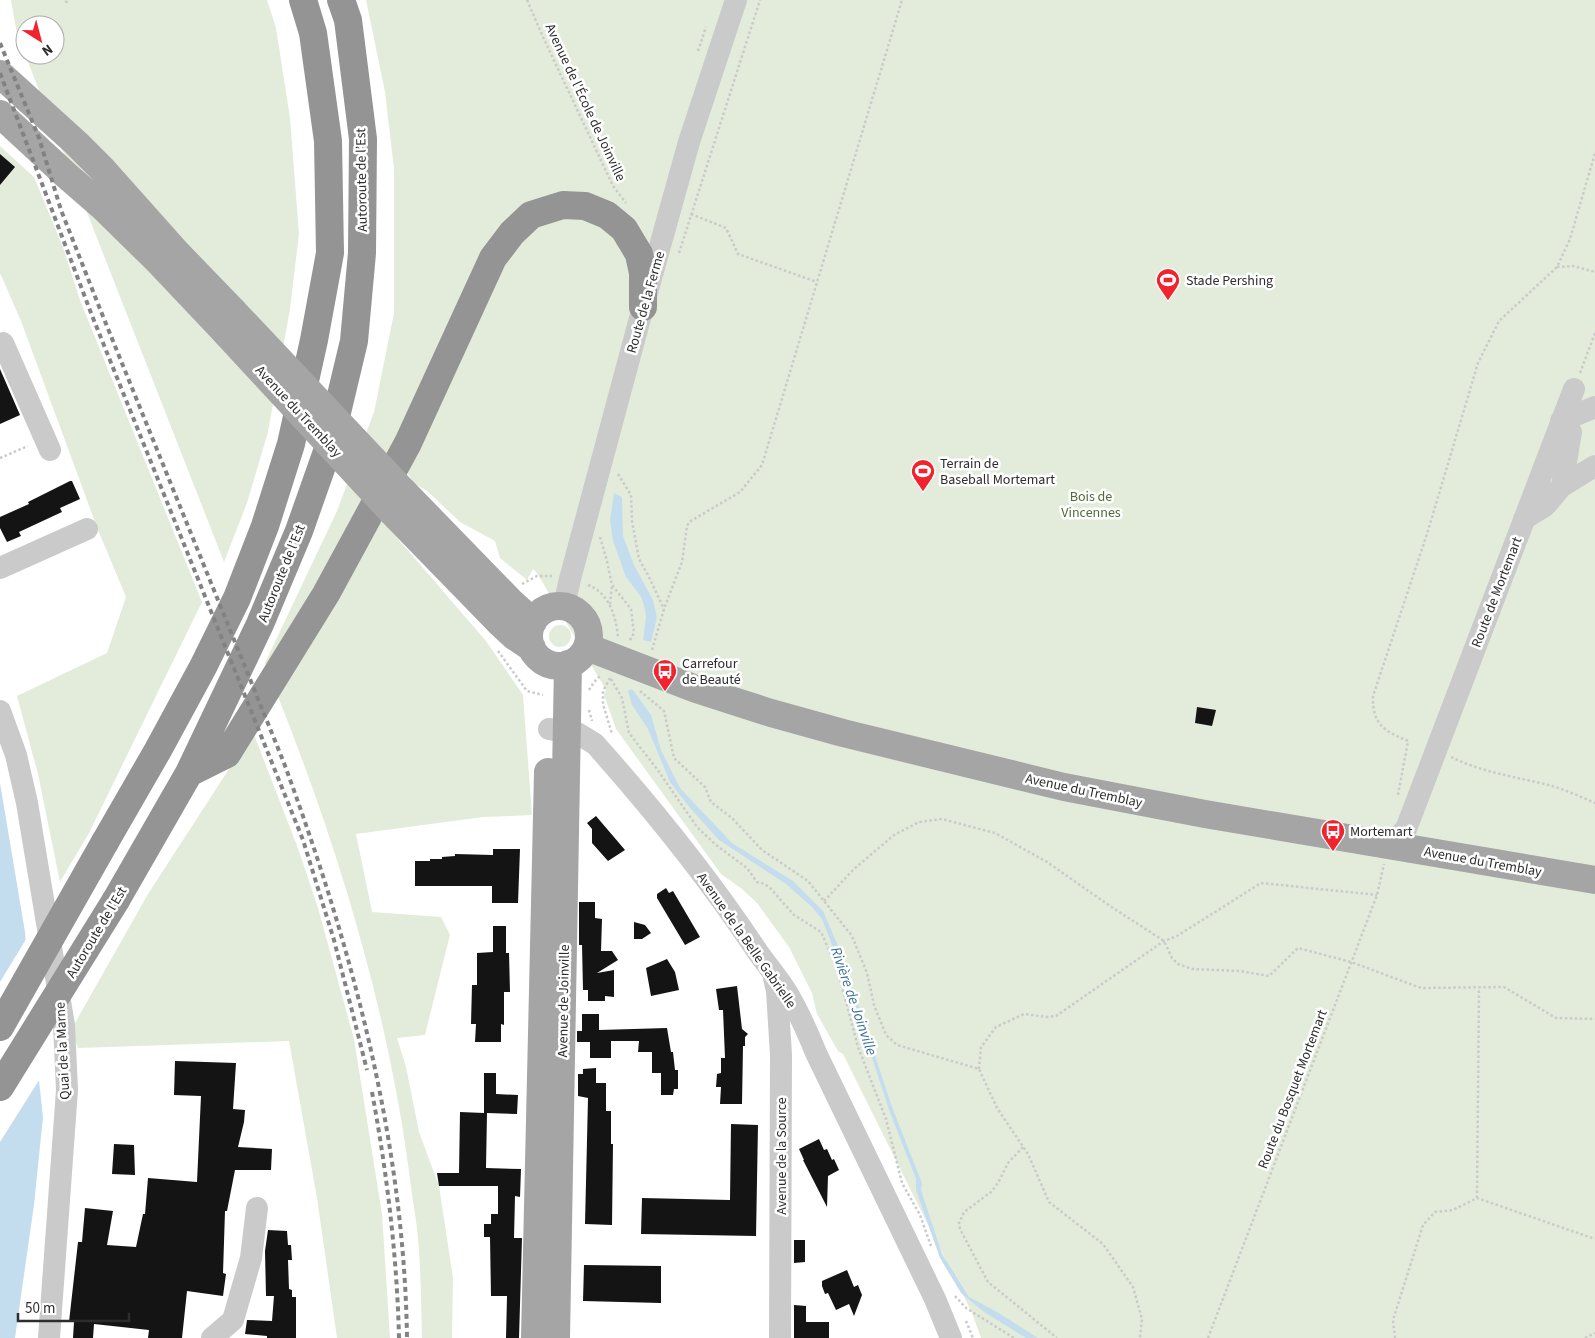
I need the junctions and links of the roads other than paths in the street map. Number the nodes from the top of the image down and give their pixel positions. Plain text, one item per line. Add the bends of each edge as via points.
1 (304, 0) edge
2 (341, 0) edge
3 (736, 0) edge
4 (0, 74) edge
5 (0, 114) edge
6 (642, 307) junction
7 (230, 323) junction
8 (0, 344) edge
9 (1574, 389) road end
10 (1595, 408) edge
11 (1561, 421) junction
12 (48, 444) road end
13 (1595, 466) edge
14 (1562, 486) junction
15 (1524, 519) junction
16 (87, 529) dead end
17 (0, 568) edge
18 (564, 606) junction
19 (554, 649) junction
20 (0, 711) edge
21 (558, 730) junction
22 (189, 773) junction
23 (1389, 845) junction
24 (1595, 880) edge
25 (773, 975) junction
26 (0, 1026) edge
27 (816, 1052) junction
28 (781, 1055) junction
29 (0, 1087) edge
30 (257, 1208) dead end
31 (49, 1338) edge
32 (212, 1338) edge
33 (535, 1338) edge
34 (556, 1338) edge
35 (780, 1338) edge
36 (951, 1338) edge

1 - 26 highway, bridge via 314,33 328,141 330,252 291,444 265,526 237,598 203,667
2 - 22 highway, Autoroute de l’Est via 348,20 363,139 362,253 354,341 329,446 299,531 260,624
3 - 6 street, Route de la Ferme via 689,142
4 - 7 main road, Avenue du Tremblay via 103,170 177,253
5 - 7 main road, Avenue du Tremblay
6 - 18 street, Route de la Ferme
6 - 22 highway via 643,273 639,254 624,229 606,214 585,206 563,205 532,215 512,233 492,258 408,443 326,594 227,754
7 - 19 main road, Avenue du Tremblay, bridge via 397,501 513,603
8 - 12 street via 3,343
9 - 11 street, Route de Mortemart
10 - 11 street
11 - 14 street via 1571,432
11 - 15 street, Route de Mortemart
13 - 14 street
14 - 15 street via 1545,506
15 - 23 street, Route de Mortemart via 1406,829
16 - 17 street
18 - 19 main road via 543,611
18 - 19 main road via 573,609 586,621 589,639
19 - 21 main road, Avenue de Joinville
19 - 23 main road, Avenue du Tremblay via 641,680 696,689 843,733 1064,787
20 - 31 street, Quai de la Marne via 16,755 27,803 64,1025 67,1090
21 - 25 street, Avenue de la Belle Gabrielle via 577,733 595,744 624,777 729,909
21 - 33 main road, Avenue de Joinville
21 - 34 main road, Avenue de Joinville
22 - 29 highway, Autoroute de l’Est, bridge via 116,900
23 - 24 main road, Avenue du Tremblay
25 - 27 street, Avenue de la Belle Gabrielle via 787,992
25 - 28 street, Avenue de la Source
27 - 28 street via 796,1032 788,1035
27 - 36 street, Avenue de la Belle Gabrielle
28 - 35 street, Avenue de la Source
30 - 32 street via 251,1258 233,1320

